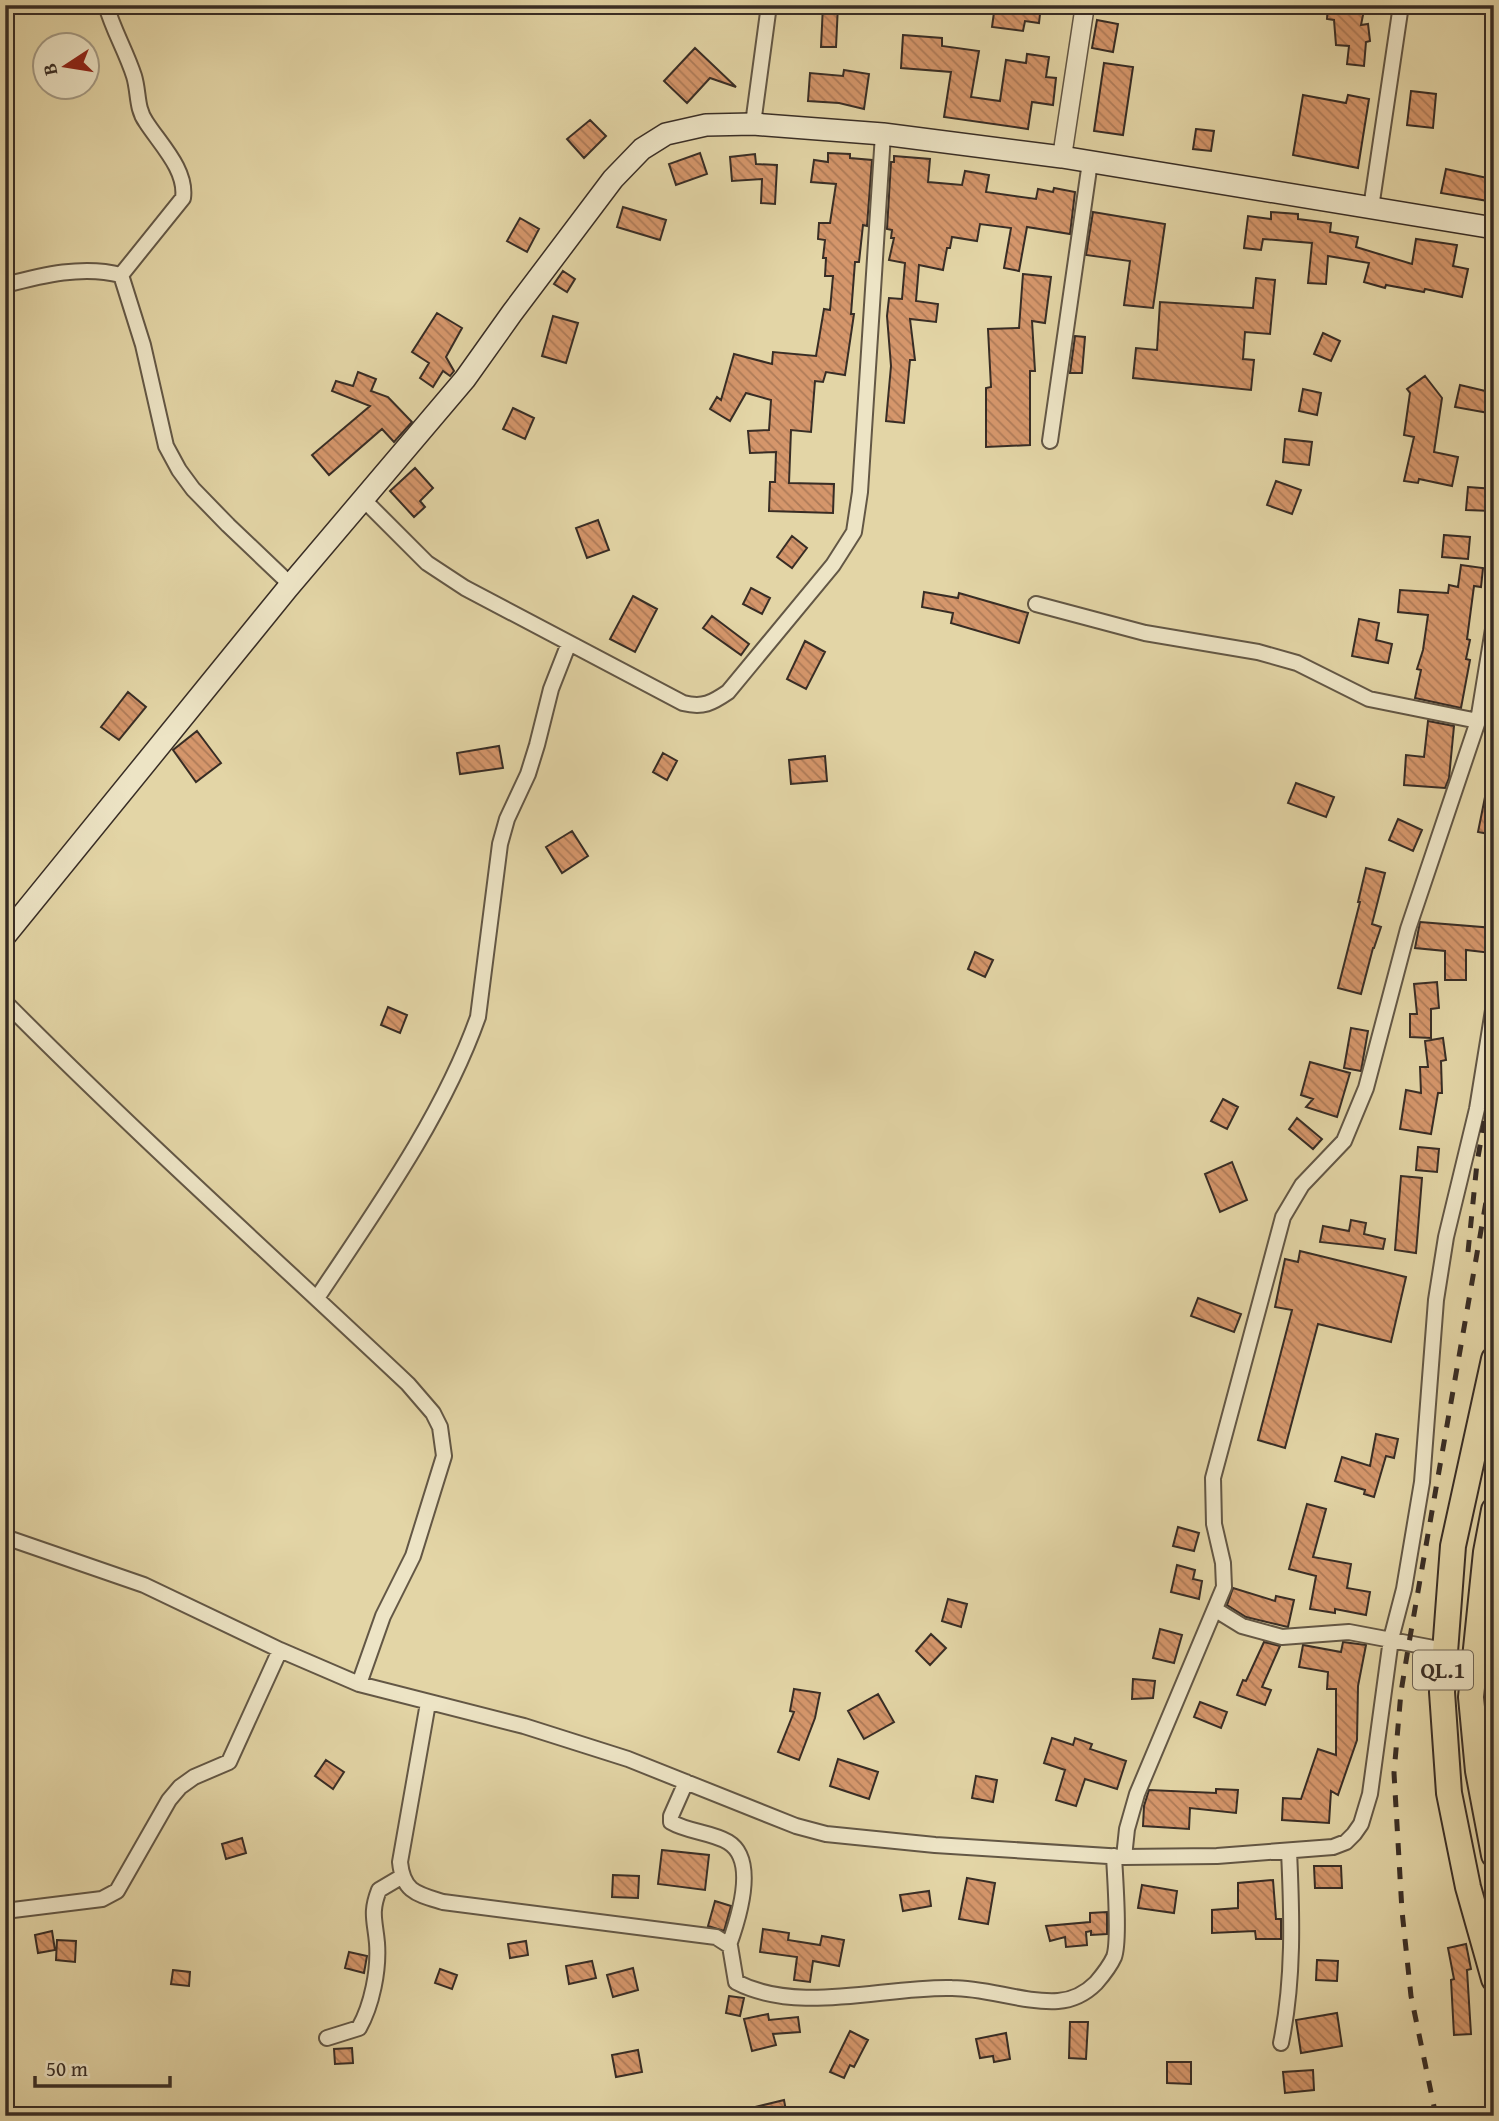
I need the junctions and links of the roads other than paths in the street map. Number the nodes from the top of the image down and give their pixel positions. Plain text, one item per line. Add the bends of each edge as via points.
1 (106, 5) edge
2 (769, 5) edge
3 (1085, 5) edge
4 (1401, 5) edge
5 (753, 124) junction
6 (883, 134) junction
7 (1062, 157) junction
8 (1090, 162) junction
9 (1371, 208) junction
10 (1494, 228) edge
11 (121, 275) junction
12 (5, 285) edge
13 (1050, 442) dead end
14 (363, 499) junction
15 (290, 585) junction
16 (1036, 604) dead end
17 (1494, 623) edge
18 (569, 643) junction
19 (1478, 721) junction
20 (5, 936) edge
21 (5, 1002) edge
22 (1494, 1004) edge
23 (317, 1298) junction
24 (1494, 1359) edge
25 (1494, 1510) edge
26 (5, 1537) edge
27 (1453, 1546) junction
28 (1486, 1552) junction
29 (1216, 1611) junction
30 (1391, 1639) junction
31 (279, 1650) junction
32 (1444, 1650) junction
33 (359, 1684) junction
34 (428, 1703) junction
35 (686, 1782) junction
36 (1492, 1841) edge
37 (1289, 1852) junction
38 (1119, 1856) junction
39 (401, 1877) junction
40 (5, 1911) edge
41 (729, 1945) junction
42 (1494, 1979) edge
43 (327, 2038) dead end
44 (1281, 2043) dead end

1 - 11 street via 135,79 139,111 180,174 184,188 183,198
2 - 5 street
3 - 7 street
4 - 9 street
5 - 6 main road
5 - 14 main road via 682,129 654,140 629,160 465,379
6 - 7 main road
6 - 18 street via 854,532 833,565 728,692 711,704 683,703
7 - 8 main road
8 - 9 main road
8 - 13 street
9 - 10 main road
11 - 12 street via 86,270
11 - 15 street via 166,446 179,470
14 - 15 main road
14 - 18 street via 427,563
15 - 20 main road
16 - 19 street via 1145,633 1258,652 1297,663 1369,699
17 - 19 street
18 - 23 street via 528,774 500,844 478,1017 468,1043 384,1198
19 - 29 street via 1408,929 1366,1088 1343,1141 1302,1185 1283,1217 1213,1478 1214,1524 1224,1587
21 - 23 street via 122,1118
22 - 30 street via 1477,1109 1446,1237 1436,1300 1422,1482
23 - 33 street via 408,1384 433,1413 444,1444 413,1556 383,1616
24 - 27 highway, QL.1
25 - 28 highway, QL.1
26 - 31 street via 144,1585
27 - 28 highway
27 - 32 highway, QL.1
28 - 36 highway, QL.1 via 1471,1697 1478,1771
29 - 30 street via 1242,1626 1282,1637 1349,1632
29 - 38 street via 1136,1794
30 - 32 street
30 - 37 street via 1370,1794 1361,1824 1346,1842
31 - 33 street
31 - 40 street via 229,1762 180,1787 117,1891 102,1899
32 - 42 highway, QL.1 via 1449,1793 1468,1887
33 - 34 street
34 - 35 street via 537,1730
34 - 39 street
35 - 38 street via 826,1834
35 - 41 street via 671,1822 729,1843 742,1863 742,1906
37 - 38 street
37 - 44 street via 1291,1954
38 - 41 street via 1115,1956 1094,1985 1072,1998 1030,1999 950,1987 841,1998 784,1995 736,1982
39 - 41 street via 409,1888 443,1902 716,1937
39 - 43 street via 379,1890 372,1907 377,1944 365,2017 359,2028

